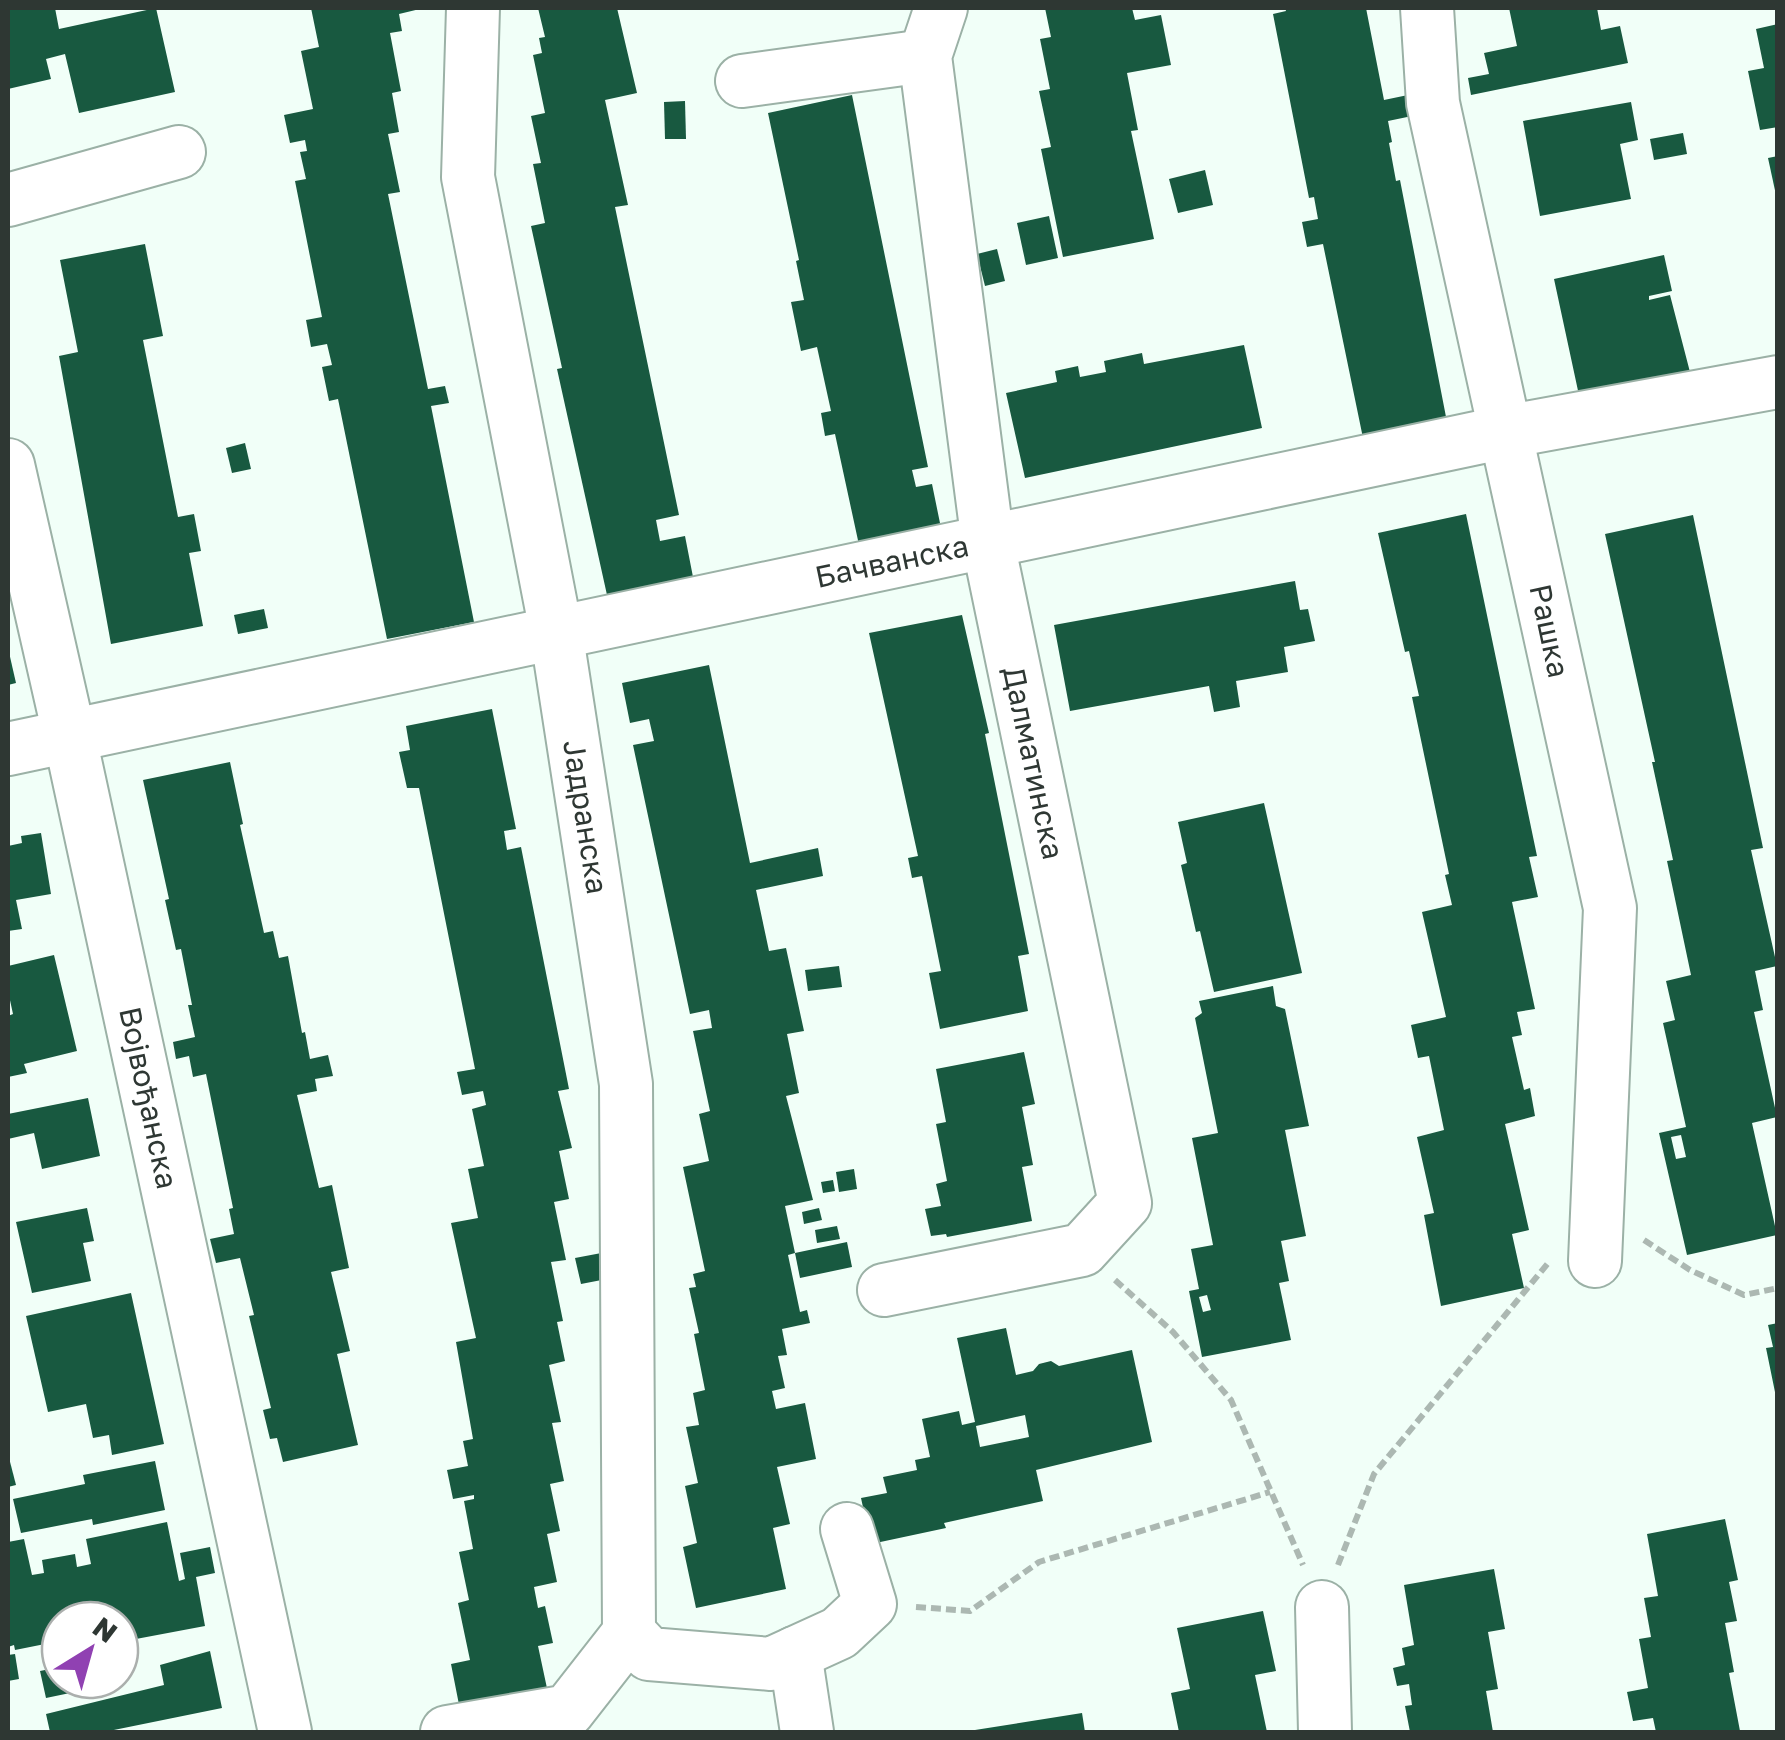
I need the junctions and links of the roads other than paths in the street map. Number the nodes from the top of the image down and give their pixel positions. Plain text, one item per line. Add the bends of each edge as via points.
1 (473, 8) edge
2 (941, 8) edge
3 (1427, 8) edge
4 (925, 56) junction
5 (742, 82) dead end
6 (179, 152) dead end
7 (8, 200) edge
8 (1778, 382) edge
9 (1505, 432) junction
10 (8, 465) edge
11 (988, 542) junction
12 (556, 631) junction
13 (70, 738) junction
14 (8, 749) edge
15 (1595, 1261) road end
16 (884, 1290) dead end
17 (848, 1529) dead end
18 (1322, 1607) road end
19 (629, 1633) junction
20 (795, 1653) junction
21 (285, 1732) edge
22 (446, 1732) edge
23 (806, 1732) edge
24 (1324, 1732) edge

1 - 12 street, Јадранска via 468,177
2 - 4 street, Далматинска
3 - 9 street, Рашка via 1433,103
4 - 5 street
4 - 11 street, Далматинска
6 - 7 street
8 - 9 street, Бачванска
9 - 11 street, Бачванска
9 - 15 street, Рашка via 1610,908
10 - 13 street, Војвођанска
11 - 12 street, Бачванска
11 - 16 street, Далматинска via 1125,1203 1082,1250
12 - 13 street, Бачванска
12 - 19 street, Јадранска via 626,1084
13 - 14 street, Бачванска
13 - 21 street, Војвођанска
17 - 20 street via 870,1604 839,1633
18 - 24 street
19 - 20 street via 649,1654 771,1664
19 - 22 street via 568,1712
20 - 23 street

